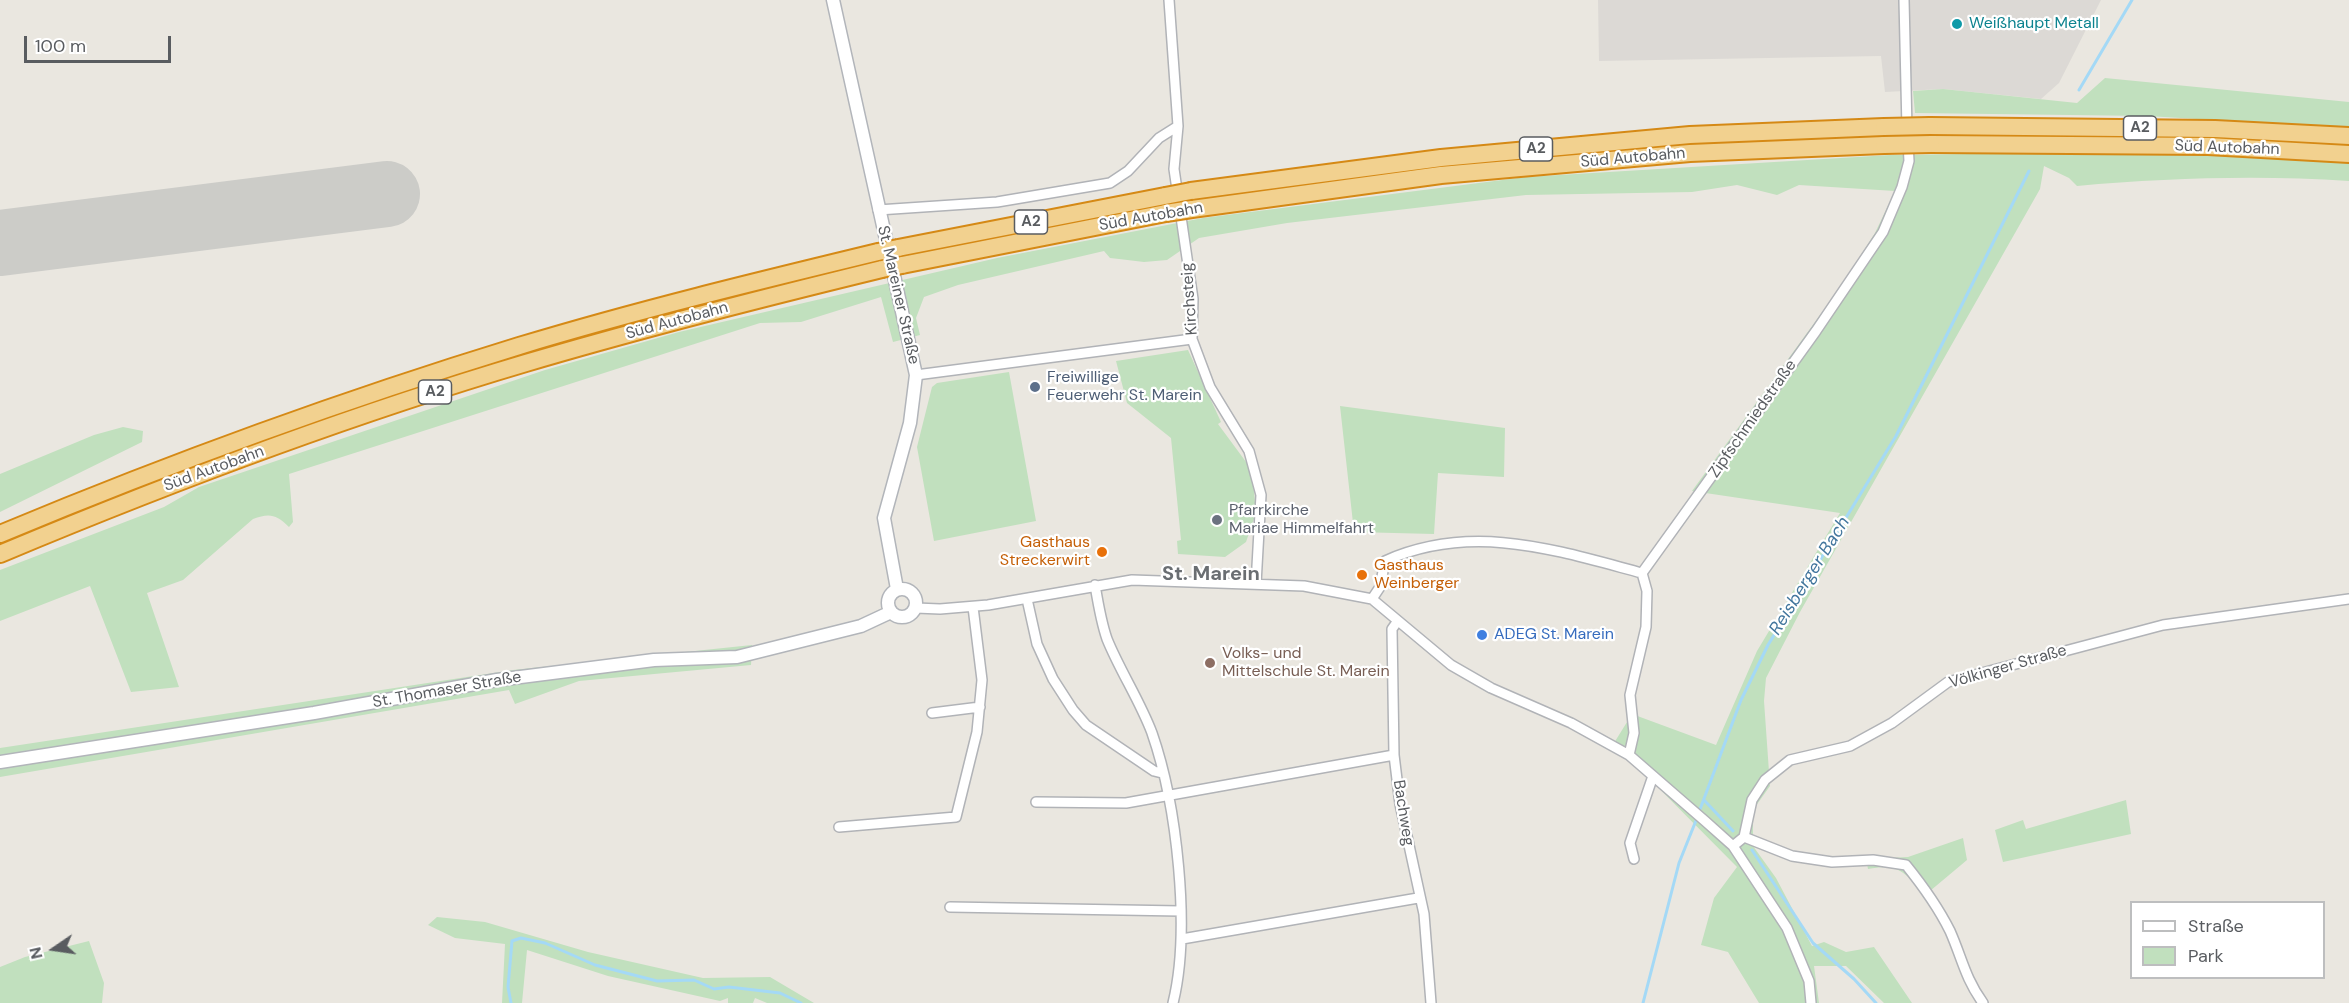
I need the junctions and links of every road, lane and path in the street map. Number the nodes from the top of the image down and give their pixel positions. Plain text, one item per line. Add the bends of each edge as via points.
1 (832, 0) edge
2 (1169, 0) edge
3 (1904, 0) edge
4 (1178, 126) junction
5 (2349, 136) edge
6 (2349, 154) edge
7 (878, 210) junction
8 (1192, 339) junction
9 (916, 375) junction
10 (0, 534) edge
11 (0, 554) edge
12 (1642, 573) junction
13 (1256, 584) junction
14 (1095, 585) junction
15 (897, 589) junction
16 (1027, 599) junction
17 (1372, 599) junction
18 (2349, 599) edge
19 (973, 606) junction
20 (916, 608) junction
21 (891, 612) junction
22 (1397, 622) junction
23 (980, 707) junction
24 (932, 713) dead end
25 (1394, 755) junction
26 (1629, 755) junction
27 (0, 762) edge
28 (1162, 773) junction
29 (1653, 777) junction
30 (1168, 796) junction
31 (1036, 802) dead end
32 (839, 827) dead end
33 (1744, 837) junction
34 (1732, 846) junction
35 (1634, 860) dead end
36 (1418, 897) junction
37 (950, 907) dead end
38 (1180, 911) junction
39 (1182, 939) junction
40 (1173, 1003) edge
41 (1431, 1003) edge
42 (1811, 1003) edge
43 (1983, 1003) edge

1 - 7 main road, St. Mareiner Straße
2 - 4 street, Kirchsteig
3 - 12 street, Zipfschmiedstraße via 1909,161 1883,232
4 - 7 street via 1159,138 1128,171 1110,183 997,202
4 - 8 street, Kirchsteig via 1174,169 1192,299
5 - 10 highway, Süd Autobahn / A2, bridge via 2204,129 1930,126 1690,135 1441,158 1191,191 878,252 690,298 519,346 169,466
6 - 11 highway, Süd Autobahn / A2, bridge via 2196,146 1930,144 1690,153 1441,175 1166,213 882,269 524,363 186,479
7 - 9 main road, St. Mareiner Straße
8 - 9 street
8 - 13 street, Kirchsteig via 1210,387 1249,451 1261,495
9 - 15 main road, St. Mareiner Straße via 910,423 884,518
12 - 17 street via 1512,542 1446,543 1413,548 1385,561 1380,587
12 - 26 street via 1647,591 1646,627 1630,695 1634,733
13 - 14 street via 1132,580
13 - 17 street via 1304,586
14 - 16 street
14 - 28 street via 1107,637 1152,733
15 - 20 main road via 912,592
15 - 21 main road via 889,597
16 - 19 street
16 - 28 street via 1037,644 1072,710 1086,725
17 - 22 street
18 - 33 street, Völkinger Straße via 2163,625 1948,682 1892,723 1850,746 1790,760 1765,780 1752,800
19 - 20 street
19 - 23 street via 981,659
20 - 21 main road via 906,616
21 - 27 main road, St. Thomaser Straße via 861,626 737,657 654,660 497,680
22 - 25 street, Bachweg via 1392,629
22 - 26 street via 1443,659 1491,688 1571,723
23 - 24 street
23 - 32 street via 956,817
25 - 30 street
25 - 36 street, Bachweg
26 - 29 street
28 - 30 street
29 - 34 street
29 - 35 street via 1630,843
30 - 31 street via 1126,803
30 - 38 street
33 - 34 street
33 - 43 street via 1792,856 1906,865 1931,896 1950,932 1969,984
34 - 42 street via 1787,928 1809,981
36 - 39 street
36 - 41 street, Bachweg via 1424,914
37 - 38 street
38 - 39 street
39 - 40 street

